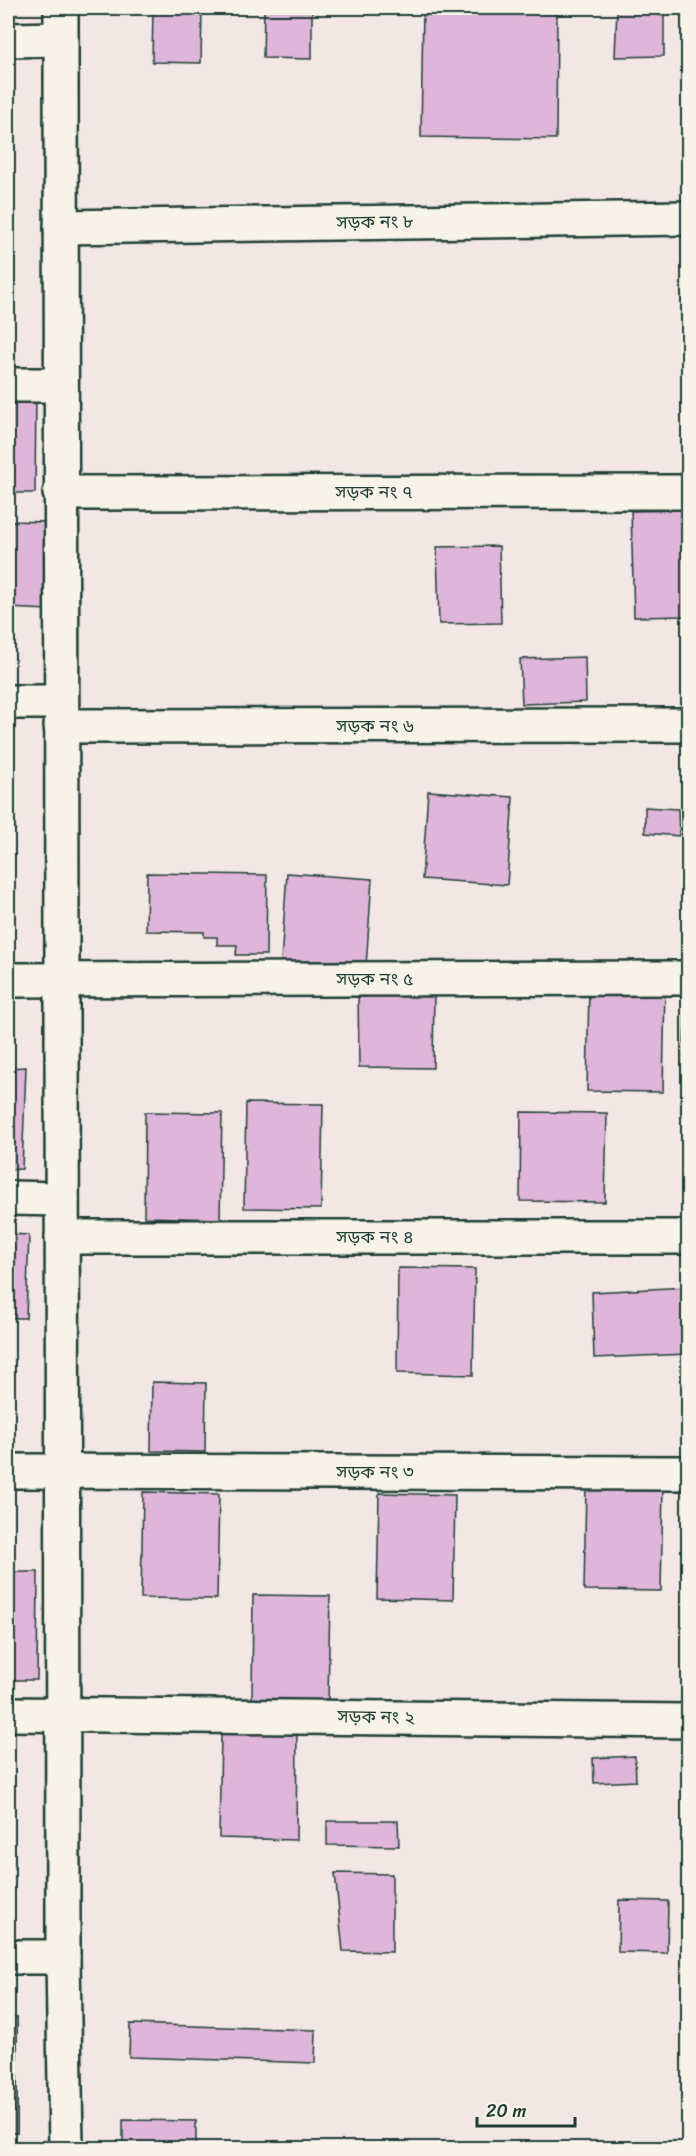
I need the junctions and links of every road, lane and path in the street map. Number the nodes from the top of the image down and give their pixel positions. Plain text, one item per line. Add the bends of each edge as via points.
1 (61, 23) edge
2 (8, 39) edge
3 (688, 219) edge
4 (61, 227) junction
5 (8, 385) edge
6 (60, 385) junction
7 (688, 492) edge
8 (60, 493) junction
9 (8, 702) edge
10 (61, 714) junction
11 (688, 725) edge
12 (688, 978) edge
13 (8, 980) edge
14 (61, 981) junction
15 (8, 1198) edge
16 (62, 1199) junction
17 (62, 1237) junction
18 (688, 1237) edge
19 (8, 1470) edge
20 (62, 1471) junction
21 (688, 1473) edge
22 (8, 1714) edge
23 (63, 1714) junction
24 (688, 1721) edge
25 (8, 1957) edge
26 (63, 1957) junction
27 (66, 2148) edge

1 - 2 street
1 - 4 street
3 - 4 street, সড়ক নং ৮
4 - 6 street
5 - 6 street
6 - 8 street
7 - 8 street, সড়ক নং ৭
8 - 10 street
9 - 10 street, সড়ক নং ৬
10 - 11 street, সড়ক নং ৬
10 - 14 street
12 - 14 street, সড়ক নং ৫
13 - 14 street, সড়ক নং ৫
14 - 16 street
15 - 16 street
16 - 17 street
17 - 18 street, সড়ক নং ৪
17 - 20 street
19 - 20 street, সড়ক নং ৩
20 - 21 street, সড়ক নং ৩
20 - 23 street
22 - 23 street, সড়ক নং ২
23 - 24 street, সড়ক নং ২
23 - 26 street
25 - 26 street
26 - 27 street

